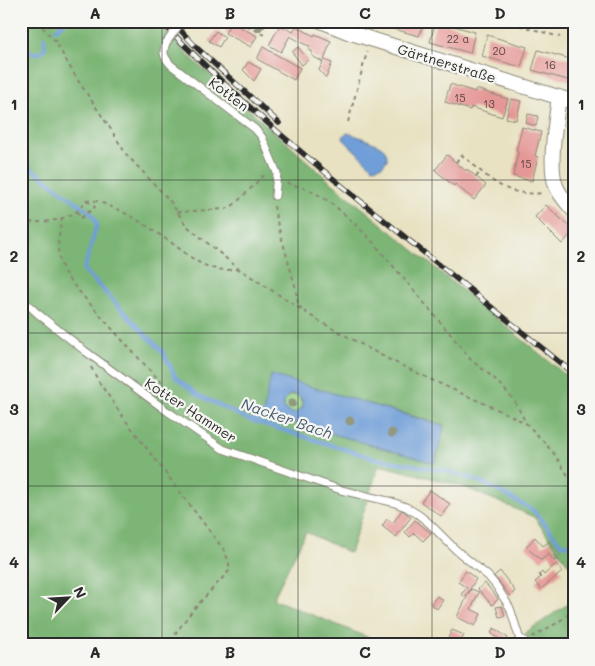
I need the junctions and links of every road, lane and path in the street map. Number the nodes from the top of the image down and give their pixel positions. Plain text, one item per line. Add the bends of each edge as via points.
1 (37, 21) edge
2 (182, 21) edge
3 (240, 21) edge
4 (254, 21) edge
5 (264, 21) edge
6 (321, 21) edge
7 (504, 21) edge
8 (271, 25) dead end
9 (255, 31) junction
10 (264, 36) dead end
11 (560, 37) dead end
12 (370, 39) junction
13 (559, 97) junction
14 (574, 102) edge
15 (348, 122) dead end
16 (456, 162) dead end
17 (275, 164) junction
18 (481, 171) junction
19 (476, 177) dead end
20 (277, 180) junction
21 (559, 190) junction
22 (275, 196) joint
23 (86, 200) junction
24 (77, 211) junction
25 (574, 211) edge
26 (177, 212) junction
27 (62, 217) junction
28 (21, 222) edge
29 (239, 269) junction
30 (21, 298) edge
31 (303, 311) junction
32 (85, 351) junction
33 (203, 423) dead end
34 (526, 424) junction
35 (574, 485) edge
36 (574, 610) edge
37 (522, 644) edge
38 (168, 645) edge

1 - 26 path via 55,41 126,154
2 - 17 lane, Kotten, bridge via 166,43 164,55 208,94 259,132
3 - 9 path
4 - 9 path
5 - 8 path
5 - 9 path via 264,28
6 - 12 street, Gärtnerstraße
7 - 11 path
9 - 10 path
12 - 13 street, Gärtnerstraße
12 - 15 path
13 - 14 street, Gärtnerstraße
13 - 21 street via 553,161
16 - 18 path via 462,155
17 - 20 lane, Kotten
17 - 26 path via 226,209
18 - 19 path
18 - 21 path via 498,186 522,194
20 - 22 lane, Kotten
20 - 34 path via 318,194 374,242 470,359 514,400
21 - 25 street
22 - 31 path via 276,218 298,304
23 - 24 path
23 - 24 path via 96,207 81,218
23 - 29 path via 98,201 124,213 197,262 218,270
24 - 27 path
26 - 29 path via 186,225
27 - 28 path via 43,223
27 - 33 path via 58,252 62,270 163,384
29 - 31 path
30 - 32 lane, Kotter Hammer
31 - 34 path via 382,356
32 - 37 lane, Kotter Hammer via 222,449 341,490 392,502 419,515 488,576 505,598
32 - 38 path via 99,382 224,550 229,562 229,571 192,611
34 - 35 path via 555,455
36 - 37 path

